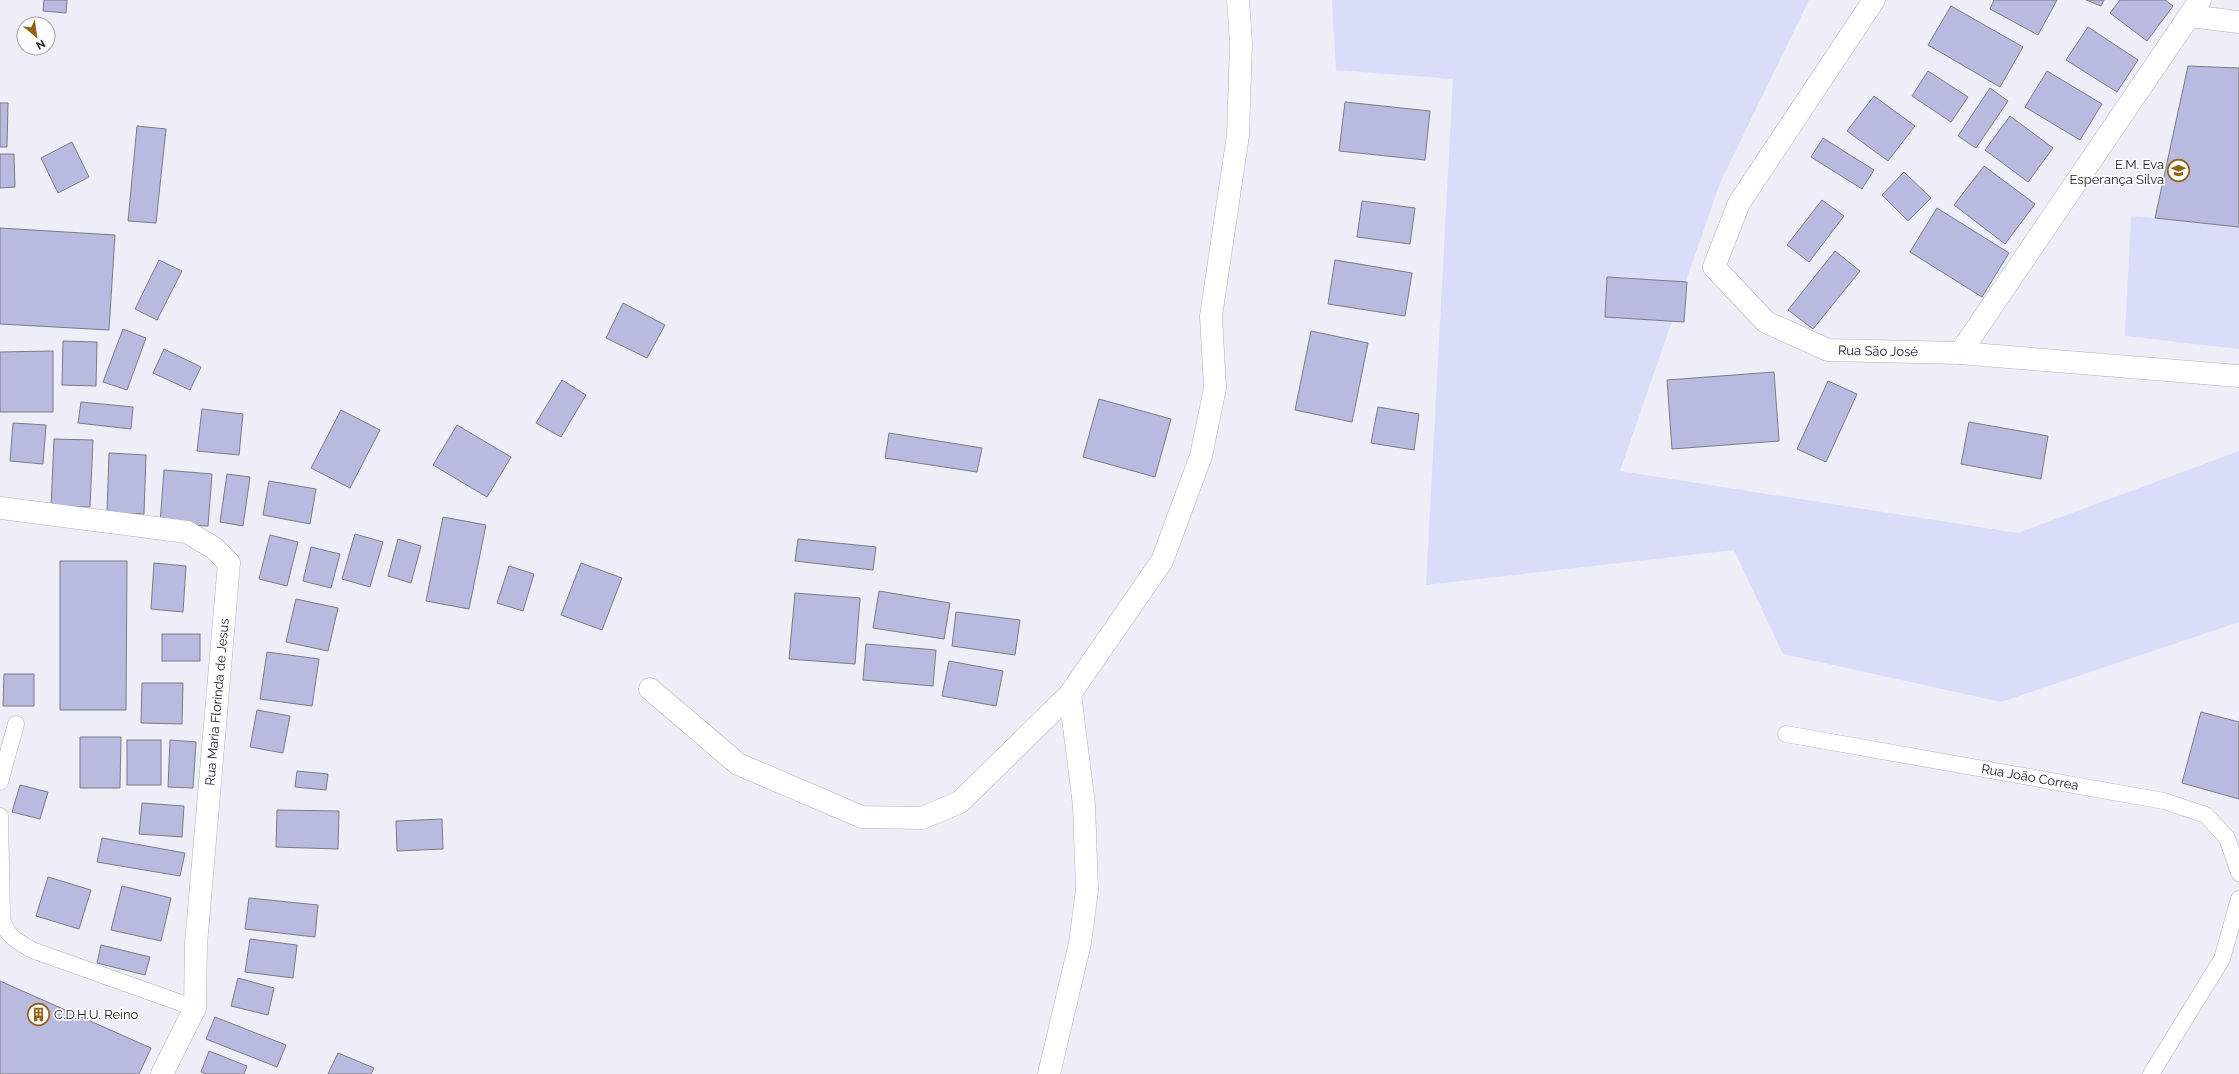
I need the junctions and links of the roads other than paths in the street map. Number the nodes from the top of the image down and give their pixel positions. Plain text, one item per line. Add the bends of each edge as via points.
1 (1238, 0) edge
2 (1874, 0) edge
3 (2194, 8) edge
4 (2239, 22) edge
5 (1960, 352) junction
6 (2239, 376) edge
7 (0, 508) edge
8 (650, 689) dead end
9 (1070, 694) junction
10 (16, 724) dead end
11 (1786, 734) dead end
12 (0, 782) edge
13 (0, 816) edge
14 (2239, 873) edge
15 (2239, 899) edge
16 (195, 1008) junction
17 (162, 1074) edge
18 (1049, 1074) edge
19 (2151, 1074) edge

1 - 9 street via 1242,43 1238,135 1211,316 1215,388 1201,456 1162,561
2 - 5 street, Rua São José via 1739,203 1714,267 1766,322 1828,350
3 - 4 street
3 - 5 street
5 - 6 street, Rua São José
7 - 16 street, Rua Maria Florinda de Jesus via 187,532 214,548 229,563 196,944
8 - 9 street via 738,764 862,817 922,818 960,802
9 - 18 street via 1084,805 1087,890 1080,943
10 - 12 lane
11 - 14 lane, Rua João Correa via 2164,801 2206,815 2227,838
13 - 16 lane via 2,918 4,928 11,937 32,950
15 - 19 lane via 2222,959
16 - 17 street, Rua Maria Florinda de Jesus

